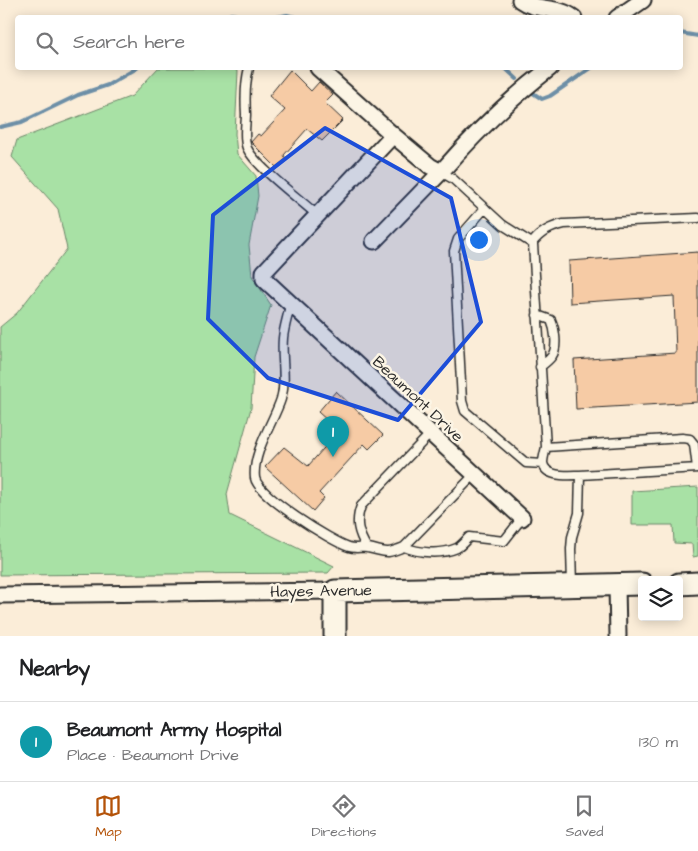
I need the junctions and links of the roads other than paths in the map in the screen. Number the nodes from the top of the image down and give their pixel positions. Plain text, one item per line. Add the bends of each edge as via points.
1 (520, 0) edge
2 (562, 0) edge
3 (643, 0) edge
4 (570, 15) edge
5 (571, 15) edge
6 (620, 15) edge
7 (248, 70) edge
8 (320, 70) edge
9 (547, 70) edge
10 (392, 135) junction
11 (441, 172) junction
12 (484, 208) junction
13 (317, 215) junction
14 (698, 218) edge
15 (374, 241) dead end
16 (532, 243) junction
17 (290, 305) junction
18 (537, 315) junction
19 (540, 367) junction
20 (430, 434) junction
21 (546, 447) junction
22 (543, 464) junction
23 (697, 468) edge
24 (474, 474) junction
25 (580, 475) junction
26 (522, 518) joint
27 (367, 548) junction
28 (404, 548) junction
29 (698, 583) edge
30 (638, 584) edge
31 (683, 584) edge
32 (617, 585) junction
33 (572, 586) junction
34 (335, 592) junction
35 (0, 595) edge
36 (335, 636) edge
37 (618, 636) edge

1 - 4 street
2 - 5 street
3 - 6 street
7 - 13 lane via 245,98 247,148 259,164
8 - 10 street
9 - 11 street via 488,121
10 - 11 street
10 - 13 street, Beaumont Drive
11 - 12 lane
11 - 15 street
12 - 16 lane via 503,225
12 - 22 lane via 458,239 454,251 462,401 466,410 526,462
13 - 17 street, Beaumont Drive via 264,272 264,279
14 - 16 lane via 564,224 544,231
16 - 18 lane
17 - 20 street, Beaumont Drive
17 - 27 lane via 283,339 281,400 264,435 255,478 259,487 297,518 350,548
18 - 19 lane
18 - 19 lane via 551,320 554,326 552,356
19 - 21 lane
20 - 24 street, Beaumont Drive
20 - 27 lane via 361,506 357,527
21 - 22 lane
21 - 23 lane via 690,439 694,444
22 - 25 lane via 553,474
23 - 25 lane
24 - 26 street, Beaumont Drive
24 - 28 lane
25 - 33 lane via 579,513 571,543
26 - 28 lane via 504,541 469,537 459,548 447,551 417,552
27 - 28 lane via 390,553
29 - 31 street
30 - 32 street, Hayes Avenue
32 - 33 street, Hayes Avenue
32 - 37 street
33 - 34 street, Hayes Avenue
34 - 35 street, Hayes Avenue
34 - 36 street

